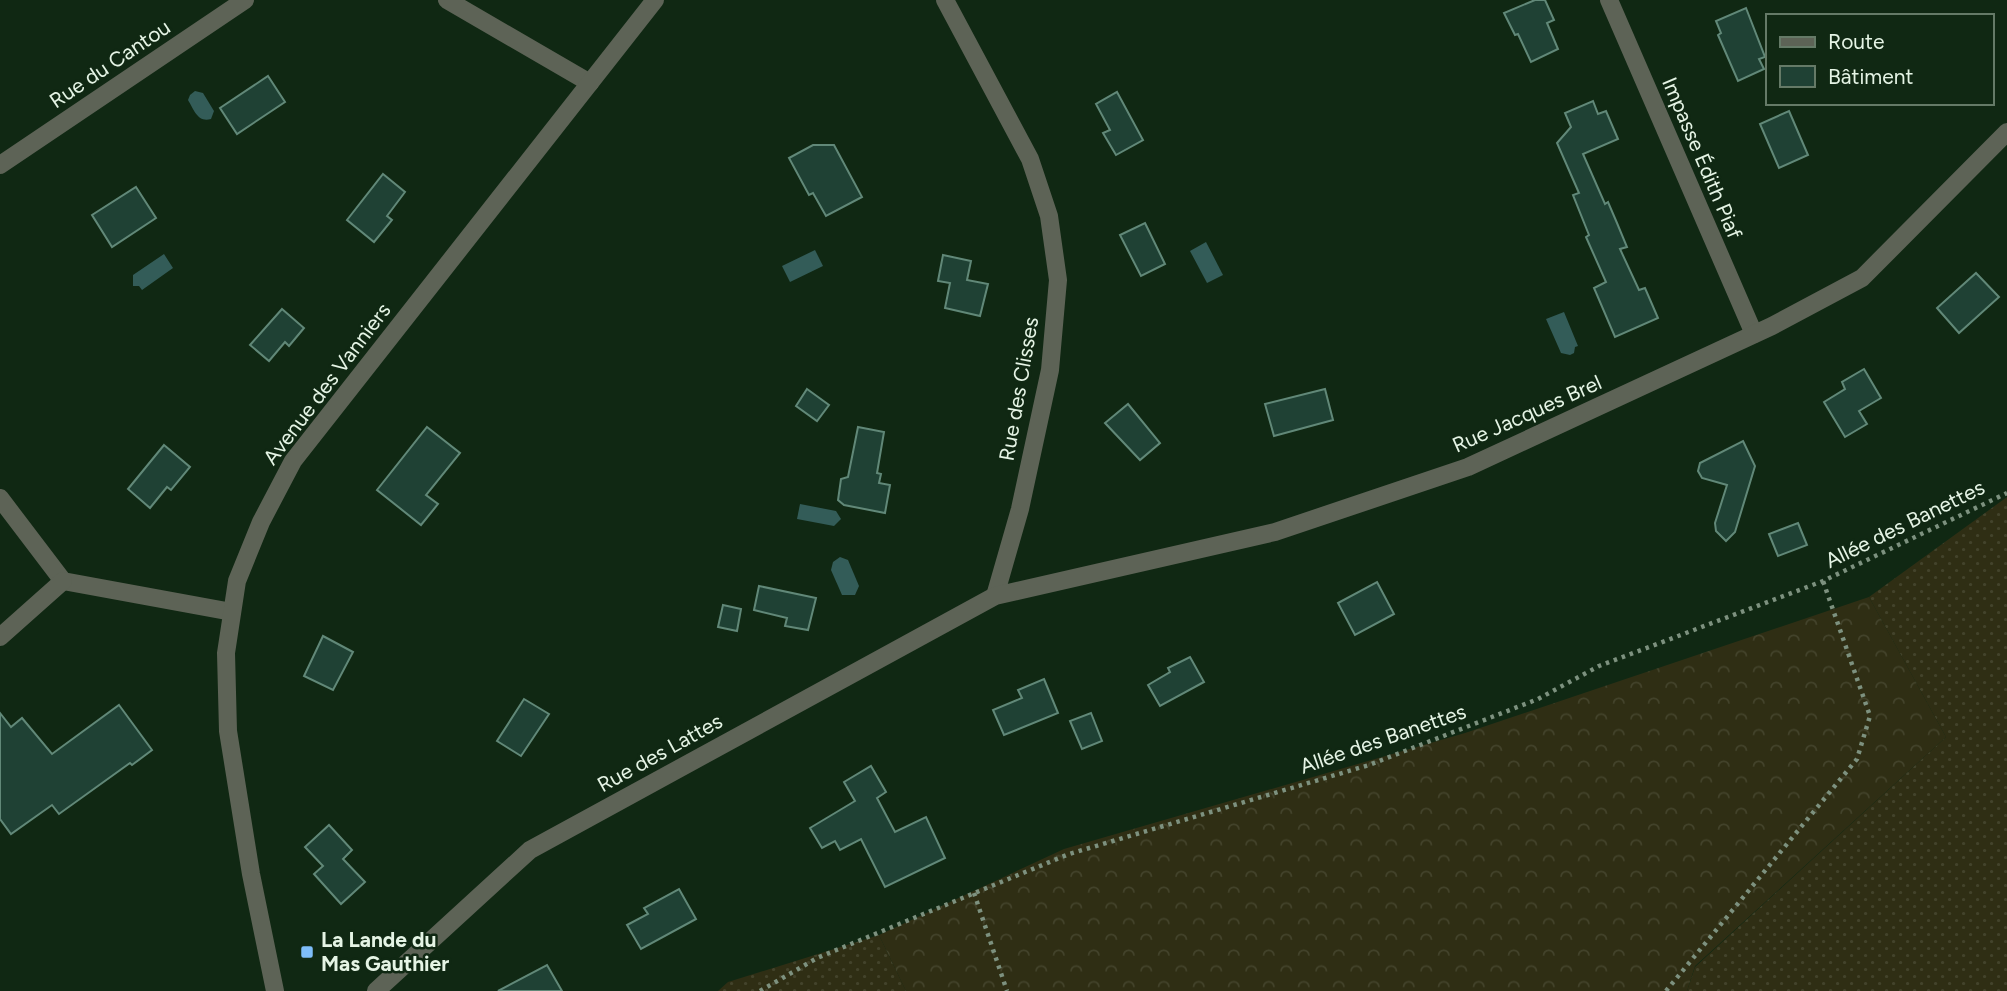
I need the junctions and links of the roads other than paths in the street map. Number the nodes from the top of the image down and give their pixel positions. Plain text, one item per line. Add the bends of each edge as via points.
1 (245, 0) edge
2 (447, 0) edge
3 (655, 0) edge
4 (945, 0) edge
5 (1609, 0) edge
6 (590, 83) junction
7 (2007, 132) edge
8 (0, 165) edge
9 (1754, 334) junction
10 (0, 498) edge
11 (63, 581) junction
12 (995, 596) junction
13 (232, 612) junction
14 (0, 637) edge
15 (275, 991) edge
16 (376, 991) edge

1 - 8 street, Rue du Cantou
2 - 6 street
3 - 6 street, Avenue des Vanniers
4 - 12 street, Rue des Clisses via 1030,159 1049,216 1058,280 1050,370 1020,509
5 - 9 street, Impasse Édith Piaf
6 - 13 street, Avenue des Vanniers via 293,461 237,581
7 - 9 street, Rue Jacques Brel via 1862,278
9 - 12 street, Rue Jacques Brel via 1468,467 1275,532
10 - 11 street
11 - 13 street
11 - 14 street
12 - 16 street, Rue des Lattes via 530,850
13 - 15 street, Avenue des Vanniers via 226,653 228,731

